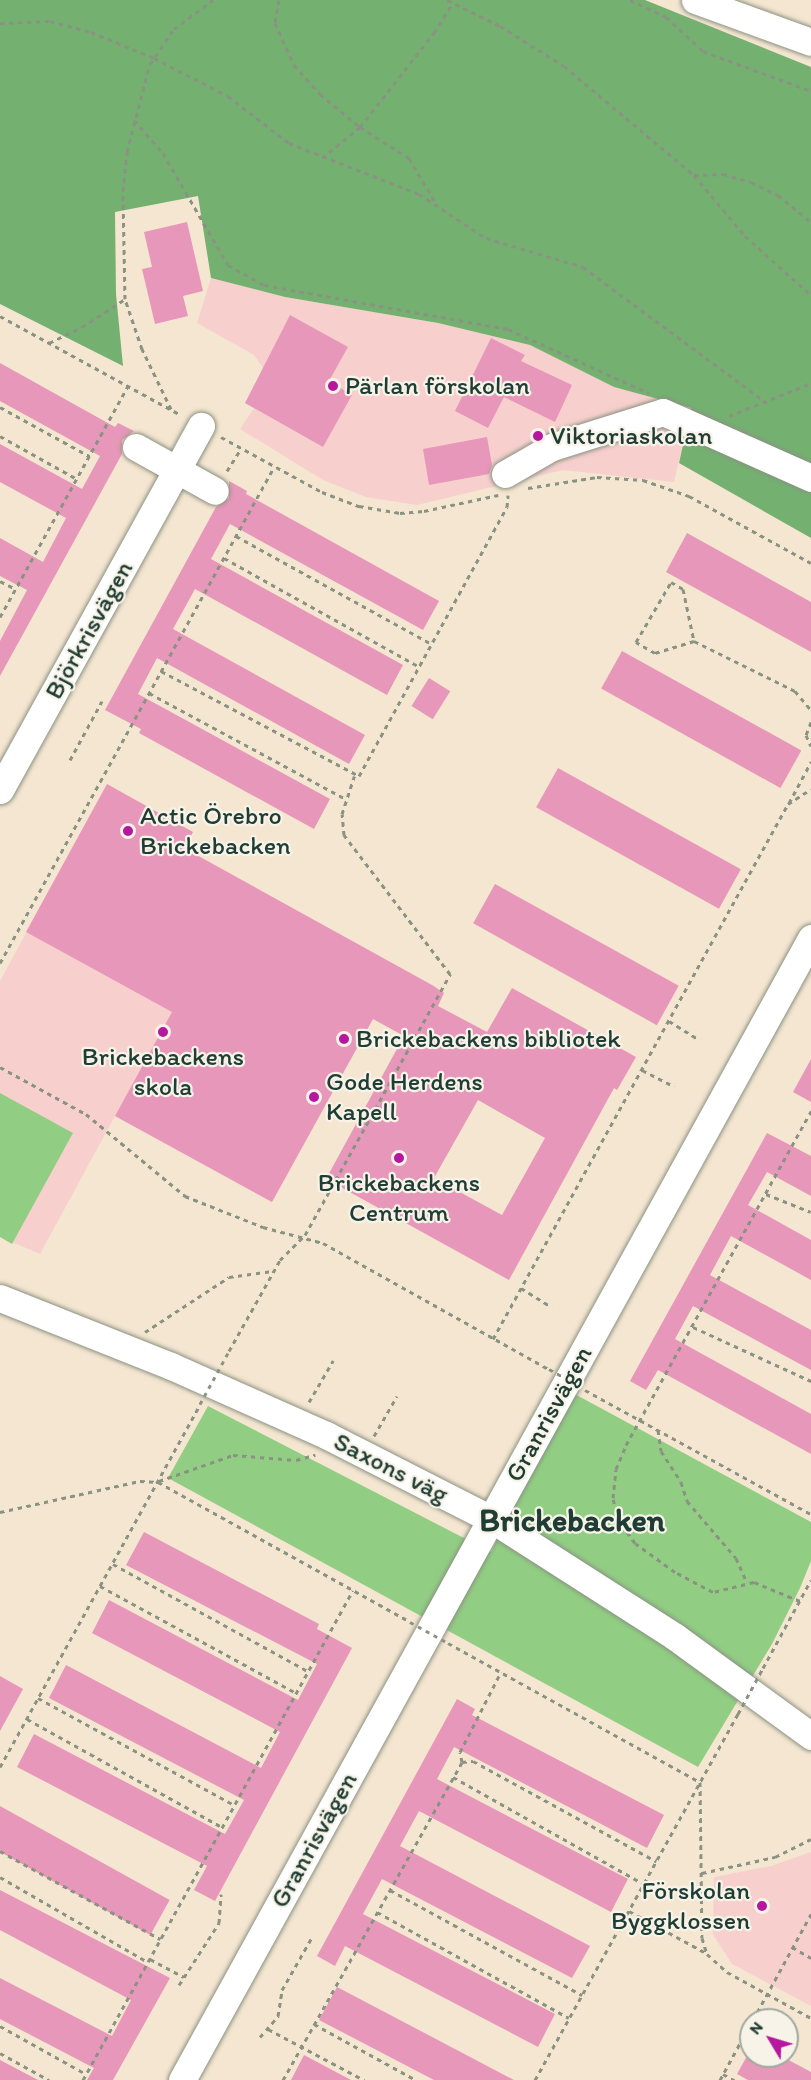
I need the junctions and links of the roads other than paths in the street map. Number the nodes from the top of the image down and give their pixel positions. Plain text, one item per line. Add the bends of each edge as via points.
1 (705, 2) edge
2 (811, 42) edge
3 (201, 426) road end
4 (136, 447) dead end
5 (177, 469) junction
6 (811, 478) edge
7 (506, 483) road end
8 (215, 491) road end
9 (0, 790) edge
10 (811, 938) edge
11 (0, 1298) edge
12 (491, 1519) junction
13 (811, 1736) edge
14 (182, 2080) edge

1 - 2 street
3 - 5 street, Björkrisvägen
4 - 5 street
5 - 8 street
5 - 9 street, Björkrisvägen
6 - 7 street via 663,412 552,447
10 - 12 street, Granrisvägen
11 - 12 street, Saxons väg via 326,1435
12 - 13 street, Saxons väg via 674,1636
12 - 14 street, Granrisvägen

